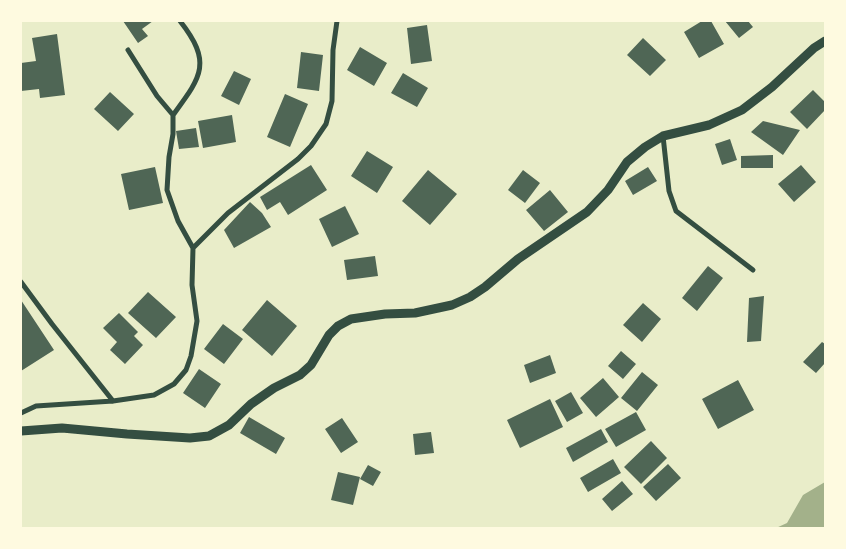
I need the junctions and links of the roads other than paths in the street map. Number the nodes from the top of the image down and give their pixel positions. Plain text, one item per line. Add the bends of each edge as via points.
1 (180, 21) edge
2 (338, 21) edge
3 (825, 41) edge
4 (128, 50) dead end
5 (173, 116) junction
6 (663, 136) junction
7 (193, 248) junction
8 (753, 270) dead end
9 (21, 282) edge
10 (113, 401) junction
11 (21, 413) edge
12 (21, 431) edge

1 - 5 street via 193,38 200,55 200,72 194,87
2 - 7 street via 333,50 332,101 326,124 298,159 228,213
3 - 6 street via 742,110 709,125
4 - 5 street
5 - 7 street via 167,190
6 - 8 street via 669,191 676,211
6 - 12 street via 627,162 608,190 587,212 518,258 470,297 452,305 414,313 351,319 329,335 311,365 300,375 274,388 229,425 209,436 181,437 62,428
7 - 10 street via 192,285 197,321 186,370 174,384 154,395
9 - 10 street
10 - 11 street via 36,406

